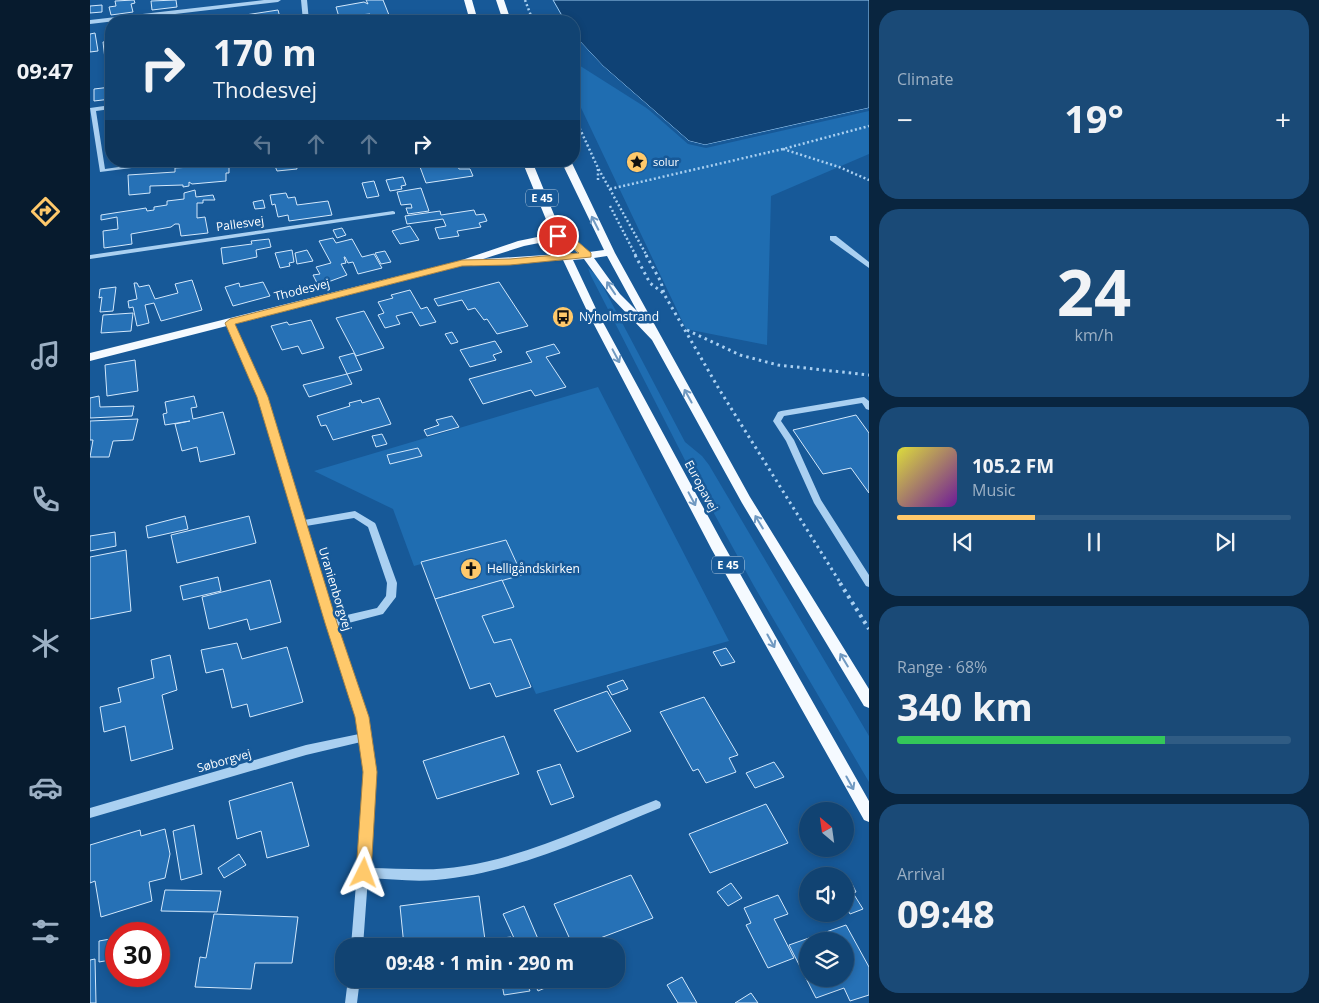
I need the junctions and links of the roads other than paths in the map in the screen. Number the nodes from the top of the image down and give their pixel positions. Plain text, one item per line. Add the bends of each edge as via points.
1 (278, 0) edge
2 (304, 0) edge
3 (468, 0) edge
4 (500, 0) edge
5 (150, 15) edge
6 (305, 15) edge
7 (472, 15) edge
8 (505, 15) edge
9 (105, 20) edge
10 (90, 22) edge
11 (105, 108) edge
12 (92, 110) edge
13 (132, 167) edge
14 (529, 167) edge
15 (569, 167) edge
16 (393, 213) dead end
17 (558, 236) junction
18 (833, 238) dead end
19 (610, 253) junction
20 (588, 255) junction
21 (90, 257) edge
22 (567, 257) junction
23 (462, 263) junction
24 (869, 266) edge
25 (230, 323) junction
26 (655, 337) junction
27 (90, 357) edge
28 (869, 407) edge
29 (301, 524) junction
30 (869, 583) edge
31 (331, 623) junction
32 (869, 702) edge
33 (365, 737) junction
34 (656, 805) dead end
35 (90, 813) edge
36 (869, 814) edge
37 (364, 873) junction
38 (358, 938) edge
39 (353, 988) edge
40 (351, 1003) edge

1 - 5 street
2 - 6 street
3 - 7 main road
4 - 8 main road
9 - 10 street
11 - 12 street
12 - 13 street via 102,171
14 - 17 main road, Europavej / E 45
19 -> 15 main road, E 45
16 - 21 street, Pallesvej
17 - 20 main road
17 - 22 main road, Europavej / E 45
17 - 23 main road, Thodesvej via 522,243
18 - 24 lane
19 - 20 main road, Thodesvej
19 - 26 main road, E 45
20 - 22 main road, Thodesvej
26 -> 20 main road via 616,296
22 - 23 main road, Thodesvej
22 -> 36 main road, Europavej / E 45 via 593,313 717,546
23 - 25 main road, Thodesvej
25 - 27 main road, Thodesvej
25 - 29 street, Uranienborgvej via 262,397
32 -> 26 main road, E 45 via 746,500
28 - 30 lane via 864,400 781,414 777,422 790,440 817,501
29 - 31 street, Uranienborgvej
29 - 31 street via 355,514 372,525 392,583 390,597 380,611
31 - 33 street, Uranienborgvej via 362,717
33 - 35 street, Søborgvej via 306,750
33 - 37 street, Uranienborgvej via 370,772
34 - 37 street via 518,858 477,868 436,875
37 - 38 street, Uranienborgvej
39 - 40 street

